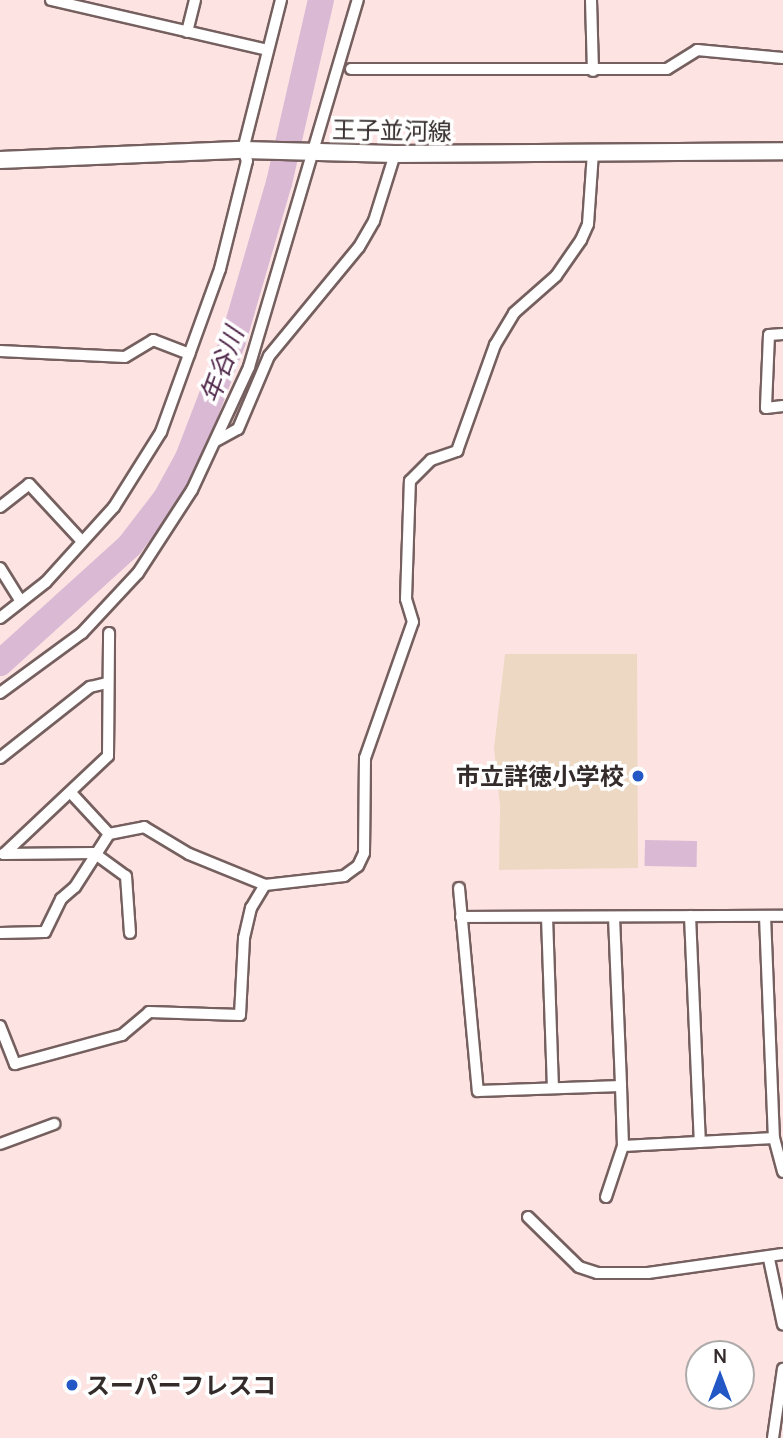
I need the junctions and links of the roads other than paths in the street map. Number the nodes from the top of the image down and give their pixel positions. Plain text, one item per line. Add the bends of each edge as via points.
1 (51, 0) edge
2 (195, 0) edge
3 (281, 0) edge
4 (358, 0) edge
5 (591, 0) edge
6 (187, 32) junction
7 (267, 50) junction
8 (783, 58) edge
9 (351, 69) dead end
10 (593, 71) junction
11 (250, 150) junction
12 (783, 151) edge
13 (307, 152) junction
14 (593, 152) junction
15 (396, 154) junction
16 (0, 159) edge
17 (783, 334) edge
18 (0, 351) edge
19 (189, 354) junction
20 (783, 406) edge
21 (216, 441) junction
22 (0, 508) edge
23 (80, 539) junction
24 (0, 568) edge
25 (22, 601) junction
26 (0, 618) edge
27 (109, 633) dead end
28 (108, 682) junction
29 (0, 693) edge
30 (0, 758) edge
31 (72, 794) junction
32 (109, 834) junction
33 (94, 853) junction
34 (2, 854) edge
35 (265, 885) junction
36 (458, 888) dead end
37 (690, 916) junction
38 (765, 916) junction
39 (783, 916) edge
40 (461, 917) junction
41 (547, 917) junction
42 (614, 917) junction
43 (0, 933) edge
44 (131, 933) dead end
45 (0, 1026) edge
46 (771, 1060) junction
47 (783, 1060) edge
48 (621, 1086) junction
49 (553, 1088) junction
50 (54, 1124) dead end
51 (774, 1138) junction
52 (700, 1142) junction
53 (0, 1144) edge
54 (623, 1146) junction
55 (783, 1172) edge
56 (606, 1197) dead end
57 (528, 1217) dead end
58 (783, 1254) edge
59 (769, 1259) junction
60 (783, 1325) edge
61 (783, 1369) edge
62 (774, 1438) edge

1 - 6 street
2 - 6 street
3 - 7 street
4 - 13 street
5 - 10 street
6 - 7 street
7 - 11 street
8 - 10 street via 697,50 667,69
9 - 10 street
11 - 13 main road, 王子並河線
11 - 16 main road, 王子並河線
11 - 19 street via 220,269
12 - 14 main road, 王子並河線
13 - 15 main road, 王子並河線
13 - 21 street via 249,368
14 - 15 main road, 王子並河線
14 - 35 street via 588,224 581,240 556,276 514,313 495,345 457,451 430,460 410,481 406,599 413,622 365,758 364,853 358,866 344,876
15 - 21 street via 374,221 359,247 269,356 238,429
17 - 20 street via 769,335 766,408
18 - 19 street via 125,357 153,340
19 - 23 street via 161,432 114,507
21 - 29 street via 192,490 138,573 82,633
22 - 23 street via 29,484
23 - 25 street via 46,582
24 - 25 street
25 - 26 street
27 - 28 street
28 - 30 street via 90,687
28 - 31 street via 108,756
31 - 32 street
31 - 34 street
32 - 33 street
32 - 35 street via 144,827 200,859
33 - 34 street
33 - 43 street via 75,887 61,899 45,932
33 - 44 street via 126,876
35 - 45 street via 251,908 244,938 240,1015 149,1012 122,1035 15,1064
36 - 40 street
37 - 38 street
37 - 42 street
37 - 52 street
38 - 39 street
38 - 46 street
40 - 41 street
40 - 49 street via 478,1091
41 - 42 street
41 - 49 street
42 - 48 street
46 - 47 street
46 - 51 street
48 - 49 street
48 - 54 street
50 - 53 street
51 - 52 street
51 - 55 street
52 - 54 street
54 - 56 street
57 - 59 street via 579,1267 597,1273 648,1273
58 - 59 street
59 - 60 street
61 - 62 street

